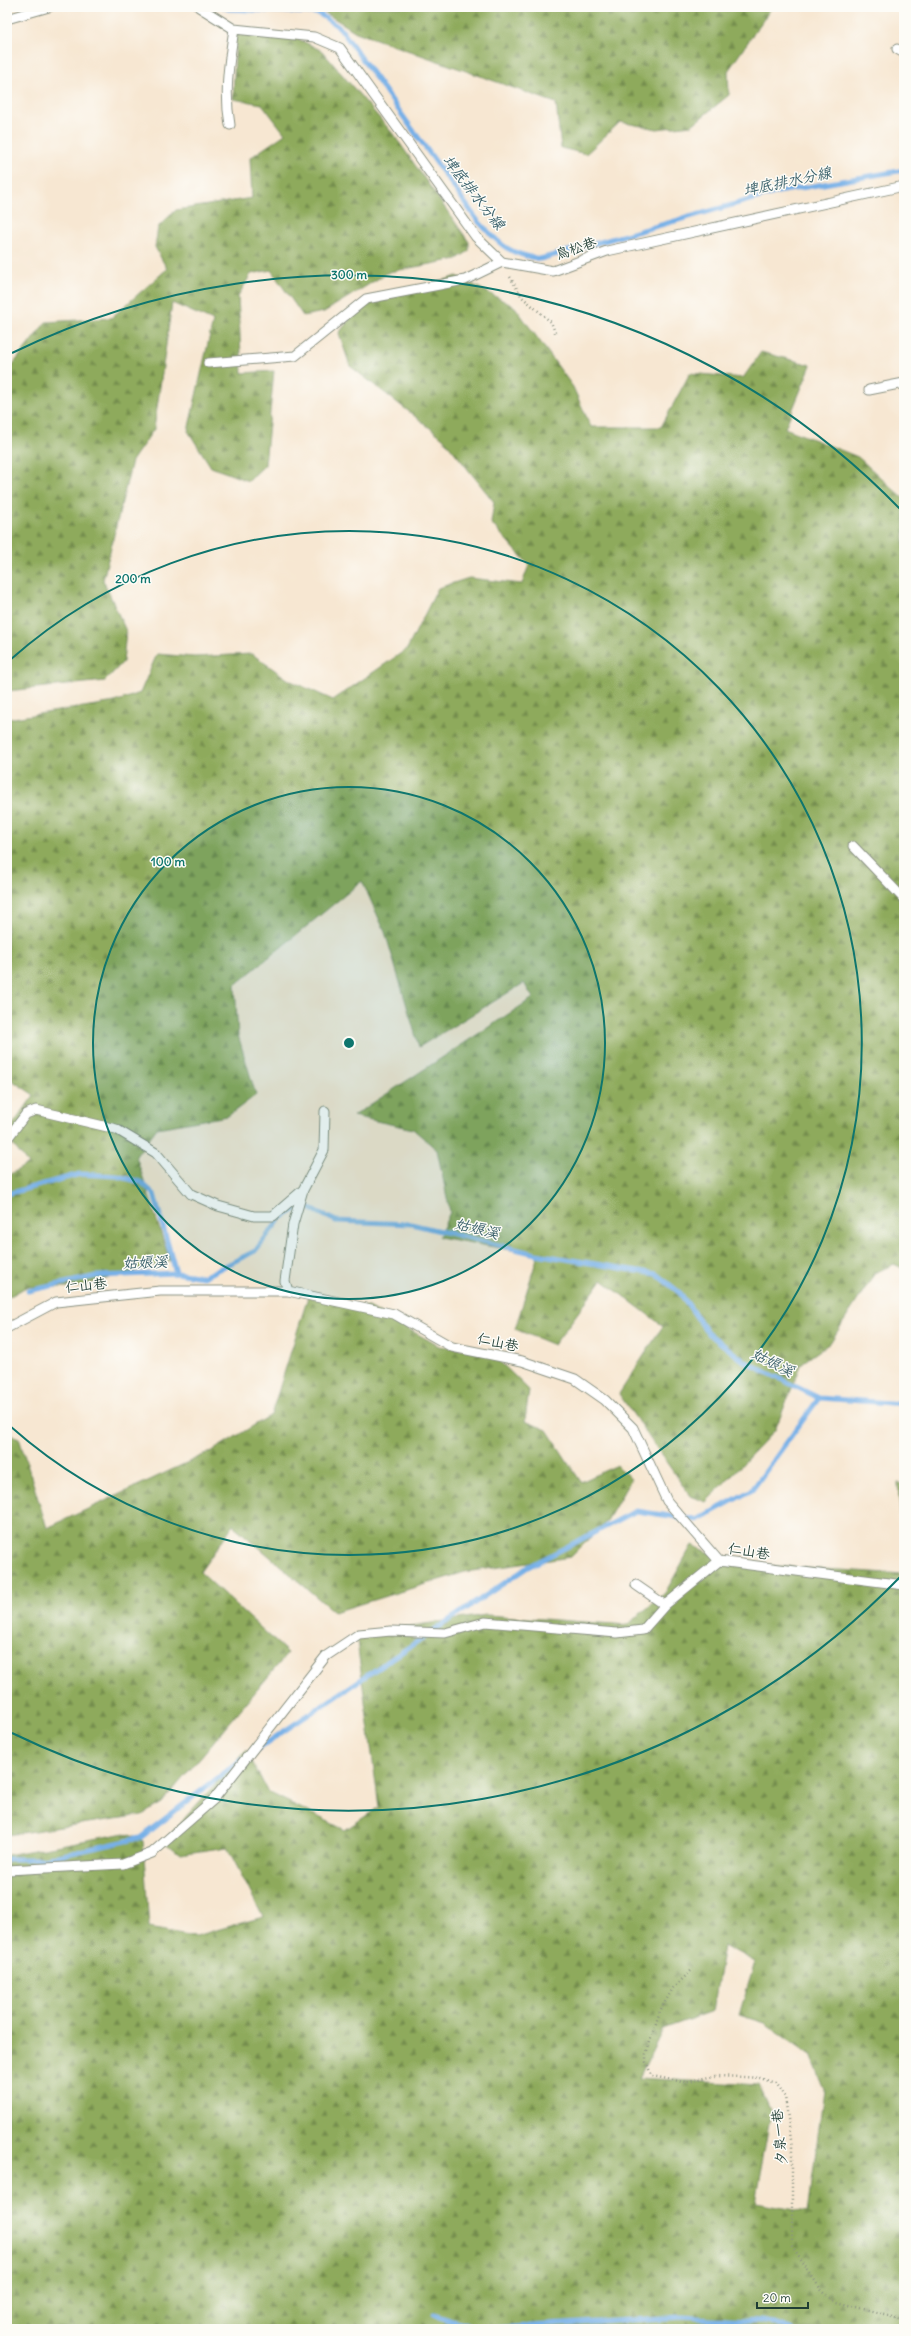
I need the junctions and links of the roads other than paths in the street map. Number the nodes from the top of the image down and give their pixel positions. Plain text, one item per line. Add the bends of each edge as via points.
1 (49, 7) edge
2 (200, 7) edge
3 (7, 19) edge
4 (234, 29) junction
5 (230, 125) dead end
6 (904, 186) edge
7 (502, 262) junction
8 (208, 363) dead end
9 (904, 383) edge
10 (869, 390) dead end
11 (853, 846) dead end
12 (904, 899) edge
13 (325, 1111) dead end
14 (7, 1139) edge
15 (304, 1190) junction
16 (288, 1292) junction
17 (7, 1328) edge
18 (719, 1561) junction
19 (636, 1585) dead end
20 (904, 1585) edge
21 (665, 1605) junction
22 (7, 1870) edge

1 - 3 lane
2 - 4 lane
4 - 5 lane via 226,102
4 - 7 lane via 314,37 340,48 476,237
6 - 7 lane, 鳥松巷 via 607,251 553,271
7 - 8 lane via 465,280 366,299 295,356
9 - 10 lane
11 - 12 lane
13 - 15 lane via 324,1150
14 - 15 lane via 26,1114 36,1110 116,1129 156,1153 191,1194 218,1206 254,1216 273,1216
15 - 16 lane via 293,1224 286,1281
16 - 17 lane, 仁山巷 via 160,1291 56,1302
16 - 18 lane, 仁山巷 via 394,1314 452,1347 522,1361 575,1379 605,1400 633,1428 667,1501
18 - 20 lane, 仁山巷
18 - 21 lane
19 - 21 lane
21 - 22 lane via 643,1630 617,1633 485,1622 445,1633 391,1631 359,1634 326,1656 214,1799 152,1852 123,1864

